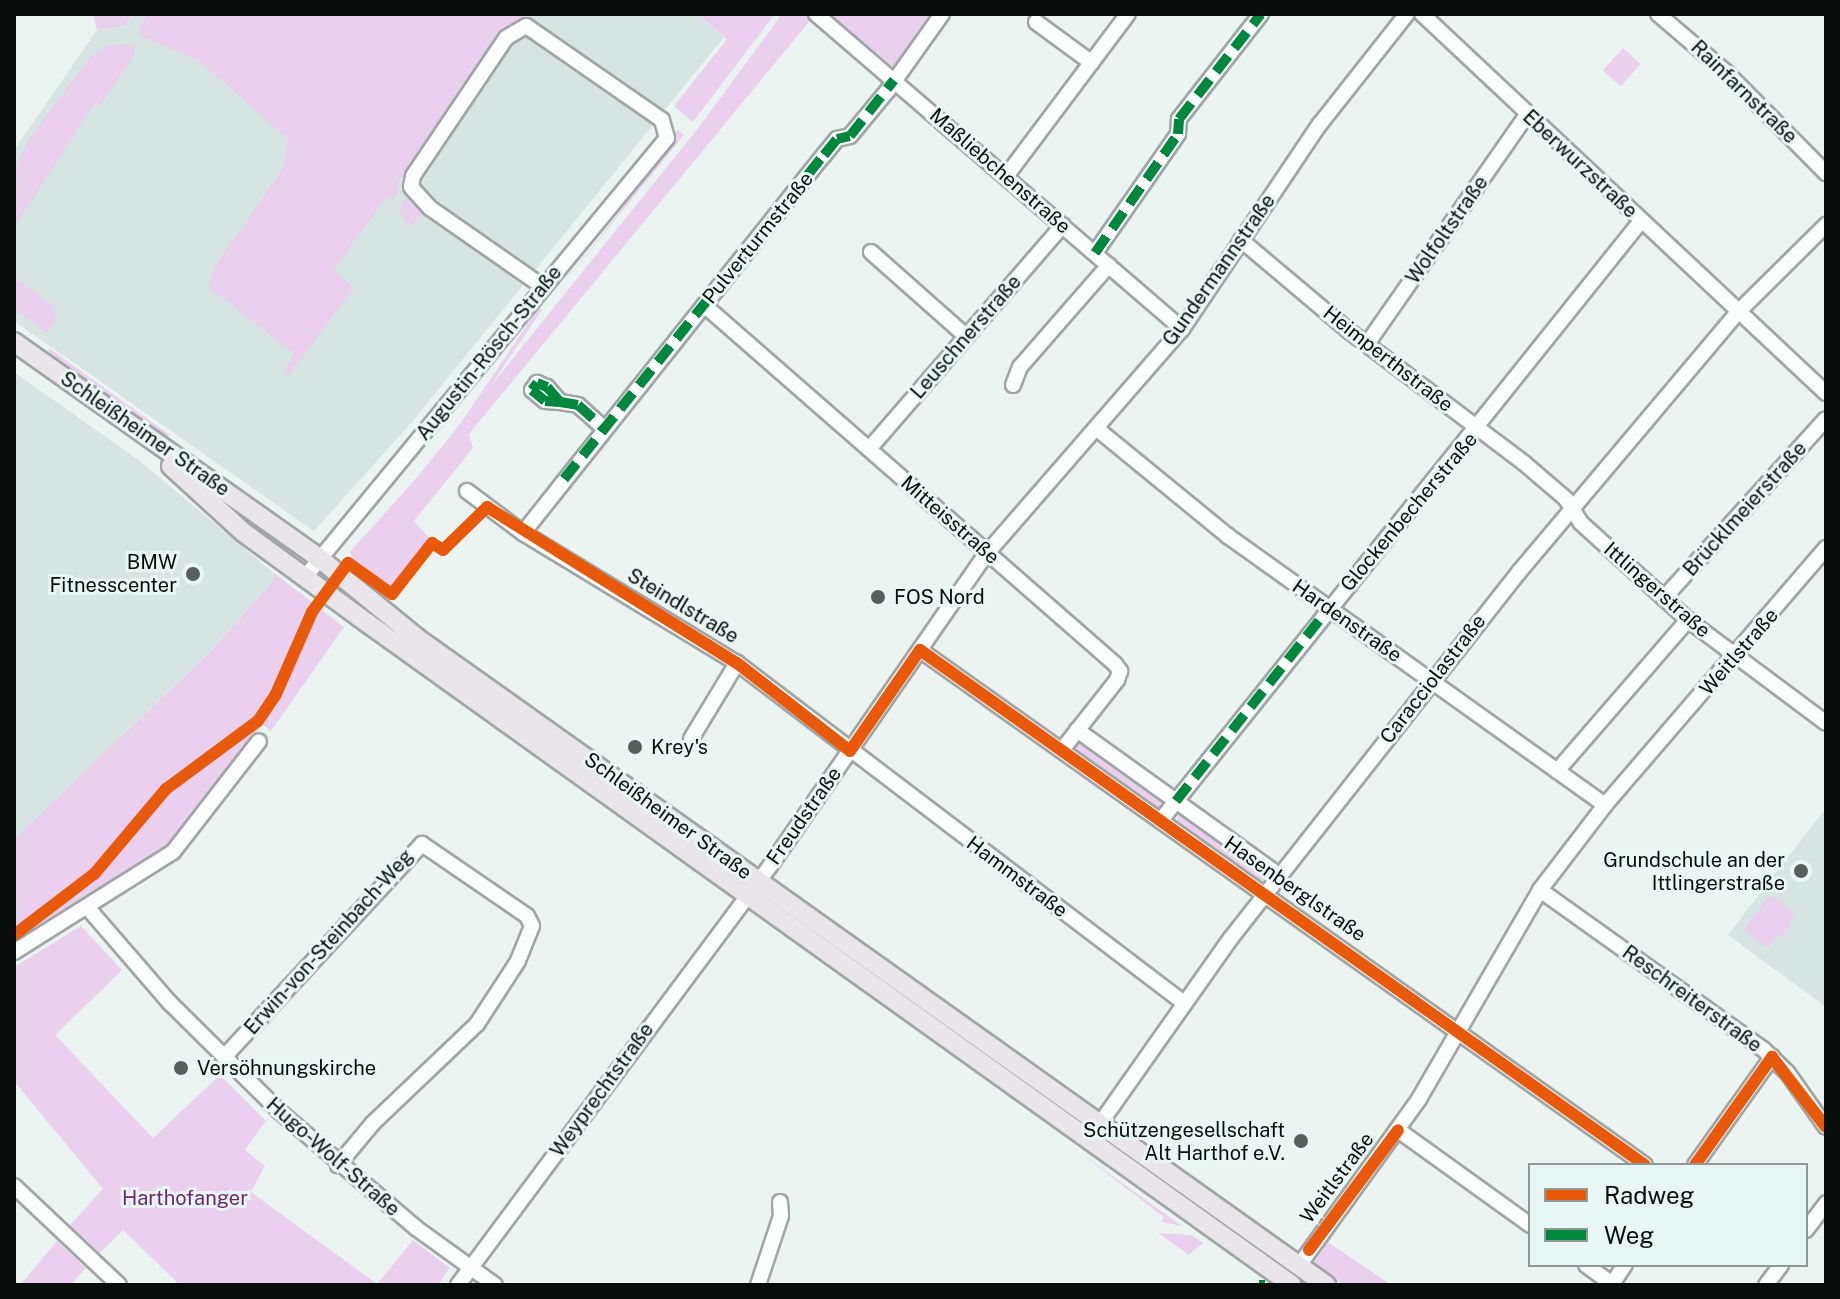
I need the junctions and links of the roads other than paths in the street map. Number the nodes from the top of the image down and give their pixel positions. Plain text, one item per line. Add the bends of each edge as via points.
1 (816, 14) edge
2 (942, 14) edge
3 (1128, 14) edge
4 (1261, 14) edge
5 (1407, 14) edge
6 (1422, 14) edge
7 (1658, 14) edge
8 (1036, 22) dead end
9 (1092, 63) junction
10 (894, 80) junction
11 (1527, 115) junction
12 (1826, 173) edge
13 (1007, 175) junction
14 (1641, 221) junction
15 (1063, 225) junction
16 (1826, 225) edge
17 (1241, 240) junction
18 (871, 252) dead end
19 (1095, 253) junction
20 (1109, 265) junction
21 (542, 286) junction
22 (704, 305) junction
23 (1738, 312) junction
24 (1182, 329) junction
25 (966, 336) junction
26 (14, 342) edge
27 (1367, 344) junction
28 (14, 352) edge
29 (1013, 385) dead end
30 (1826, 393) edge
31 (560, 402) dead end
32 (1826, 419) edge
33 (1096, 428) junction
34 (605, 429) junction
35 (1478, 429) junction
36 (869, 449) junction
37 (467, 491) dead end
38 (1572, 509) junction
39 (523, 533) junction
40 (1826, 548) edge
41 (987, 553) junction
42 (319, 558) junction
43 (305, 577) junction
44 (1664, 598) junction
45 (1328, 609) junction
46 (1688, 620) junction
47 (920, 650) junction
48 (1736, 656) junction
49 (737, 663) junction
50 (1431, 679) junction
51 (1826, 723) edge
52 (1077, 730) junction
53 (691, 739) dead end
54 (259, 741) dead end
55 (1062, 750) junction
56 (850, 751) junction
57 (1557, 771) junction
58 (1176, 801) junction
59 (1605, 805) junction
60 (1161, 820) junction
61 (1280, 876) junction
62 (753, 889) junction
63 (1540, 890) junction
64 (1266, 893) junction
65 (87, 907) junction
66 (14, 952) edge
67 (1184, 1003) junction
68 (1458, 1031) junction
69 (224, 1057) junction
70 (1772, 1057) junction
71 (1057, 1116) junction
72 (1099, 1125) junction
73 (1826, 1127) edge
74 (1398, 1130) junction
75 (1642, 1163) edge
76 (1696, 1163) edge
77 (338, 1165) junction
78 (14, 1186) edge
79 (780, 1202) dead end
80 (1826, 1203) edge
81 (1528, 1224) edge
82 (1225, 1225) junction
83 (1808, 1227) edge
84 (1589, 1267) edge
85 (1624, 1267) edge
86 (1780, 1267) edge
87 (470, 1269) junction
88 (1291, 1280) edge
89 (762, 1283) edge
90 (1613, 1284) edge
91 (119, 1285) edge
92 (458, 1285) edge
93 (495, 1285) edge
94 (1326, 1285) edge
95 (1766, 1285) edge

1 - 10 street, Maßliebchenstraße
2 - 10 street, Pulverturmstraße
3 - 9 street
4 - 19 street via 1179,119 1178,134
5 - 17 street, Gundermannstraße via 1323,120
6 - 11 street, Eberwurzstraße
7 - 12 street, Rainfarnstraße via 1727,73
8 - 9 street
9 - 13 street
10 - 13 street, Maßliebchenstraße
10 - 22 street, Pulverturmstraße via 850,136 837,139
11 - 14 street, Eberwurzstraße
11 - 27 street, Wolfoltstraße
13 - 15 street, Maßliebchenstraße
14 - 23 street, Eberwurzstraße
14 - 35 street, Glockenbecherstraße
15 - 19 street, Maßliebchenstraße
15 - 25 street, Leuschnerstraße
16 - 23 street, Caracciolastraße
17 - 24 street, Gundermannstraße
17 - 27 street, Heimperthstraße
18 - 25 street
19 - 20 street, Maßliebchenstraße
20 - 24 street, Maßliebchenstraße
20 - 29 street via 1020,367
21 - 21 street, Augustin-Rösch-Straße via 430,208 411,187 413,176 506,38 532,27 668,127 667,138
21 - 42 street, Augustin-Rösch-Straße
22 - 34 street, Pulverturmstraße
22 - 36 street, Mitteisstraße
23 - 30 street
23 - 38 street, Caracciolastraße
24 - 33 street, Gundermannstraße
25 - 36 street, Leuschnerstraße
26 - 42 main road, Schleißheimer Straße
27 - 35 street, Heimperthstraße
28 - 43 main road, Schleißheimer Straße via 174,469 243,532
31 - 34 street via 578,405
32 - 44 street, Brücklmeierstraße
33 - 41 street, Gundermannstraße
33 - 45 street, Hardenstraße
34 - 39 street, Pulverturmstraße
35 - 38 street, Heimperthstraße
35 - 45 street, Glockenbecherstraße
36 - 41 street, Mitteisstraße
37 - 39 street, Steindlstraße
38 - 44 street, Ittlingerstraße
38 - 50 street, Caracciolastraße
39 - 49 street, Steindlstraße
40 - 48 street, Weitlstraße
41 - 47 street, Freudstraße
41 - 52 street, Mitteisstraße via 1120,671
42 - 43 street, Augustin-Rösch-Straße
42 - 62 main road, Schleißheimer Straße via 371,604
43 - 62 main road, Schleißheimer Straße
44 - 46 street, Ittlingerstraße
45 - 50 street, Hardenstraße
45 - 58 street, Glockenbecherstraße
46 - 48 street, Ittlingerstraße
46 - 57 street
47 - 55 street, Hasenberglstraße
47 - 56 street, Freudstraße
48 - 51 street, Ittlingerstraße
48 - 59 street, Weitlstraße
49 - 53 street
49 - 56 street, Steindlstraße
50 - 57 street, Hardenstraße
50 - 61 street, Caracciolastraße
52 - 55 street, Mitteisstraße
52 - 58 street, Hasenberglstraße
54 - 65 street via 173,852
55 - 60 street, Hasenberglstraße
56 - 62 street, Freudstraße
56 - 67 street, Hammstraße
57 - 59 street, Hardenstraße
58 - 60 street
58 - 61 street, Hasenberglstraße
59 - 63 street, Weitlstraße
60 - 64 street, Hasenberglstraße
61 - 64 street, Caracciolastraße
62 - 71 main road, Schleißheimer Straße
62 - 72 main road, Schleißheimer Straße
62 - 87 street, Weyprechtstraße
63 - 68 street, Weitlstraße
63 - 70 street, Reschreiterstraße
64 - 67 street, Caracciolastraße
64 - 68 street, Hasenberglstraße
65 - 66 street
65 - 69 street, Hugo-Wolf-Straße
67 - 72 street, Caracciolastraße
68 - 74 street, Weitlstraße
68 - 75 street, Hasenberglstraße
69 - 77 street, Hugo-Wolf-Straße
69 - 77 street, Erwin-von-Steinbach-Weg via 422,844 527,916 532,926 518,961 477,1024 373,1123
70 - 73 street, Reschreiterstraße
70 - 76 street
71 - 72 street
71 - 82 main road, Schleißheimer Straße
72 - 82 main road, Schleißheimer Straße
74 - 81 street
74 - 88 street, Weitlstraße
77 - 87 street, Hugo-Wolf-Straße
78 - 91 street
79 - 89 street via 781,1216
80 - 83 street
82 - 88 main road, Schleißheimer Straße
84 - 90 street
85 - 90 street
86 - 95 street
87 - 92 street, Weyprechtstraße
87 - 93 street, Hugo-Wolf-Straße
88 - 94 main road, Schleißheimer Straße

